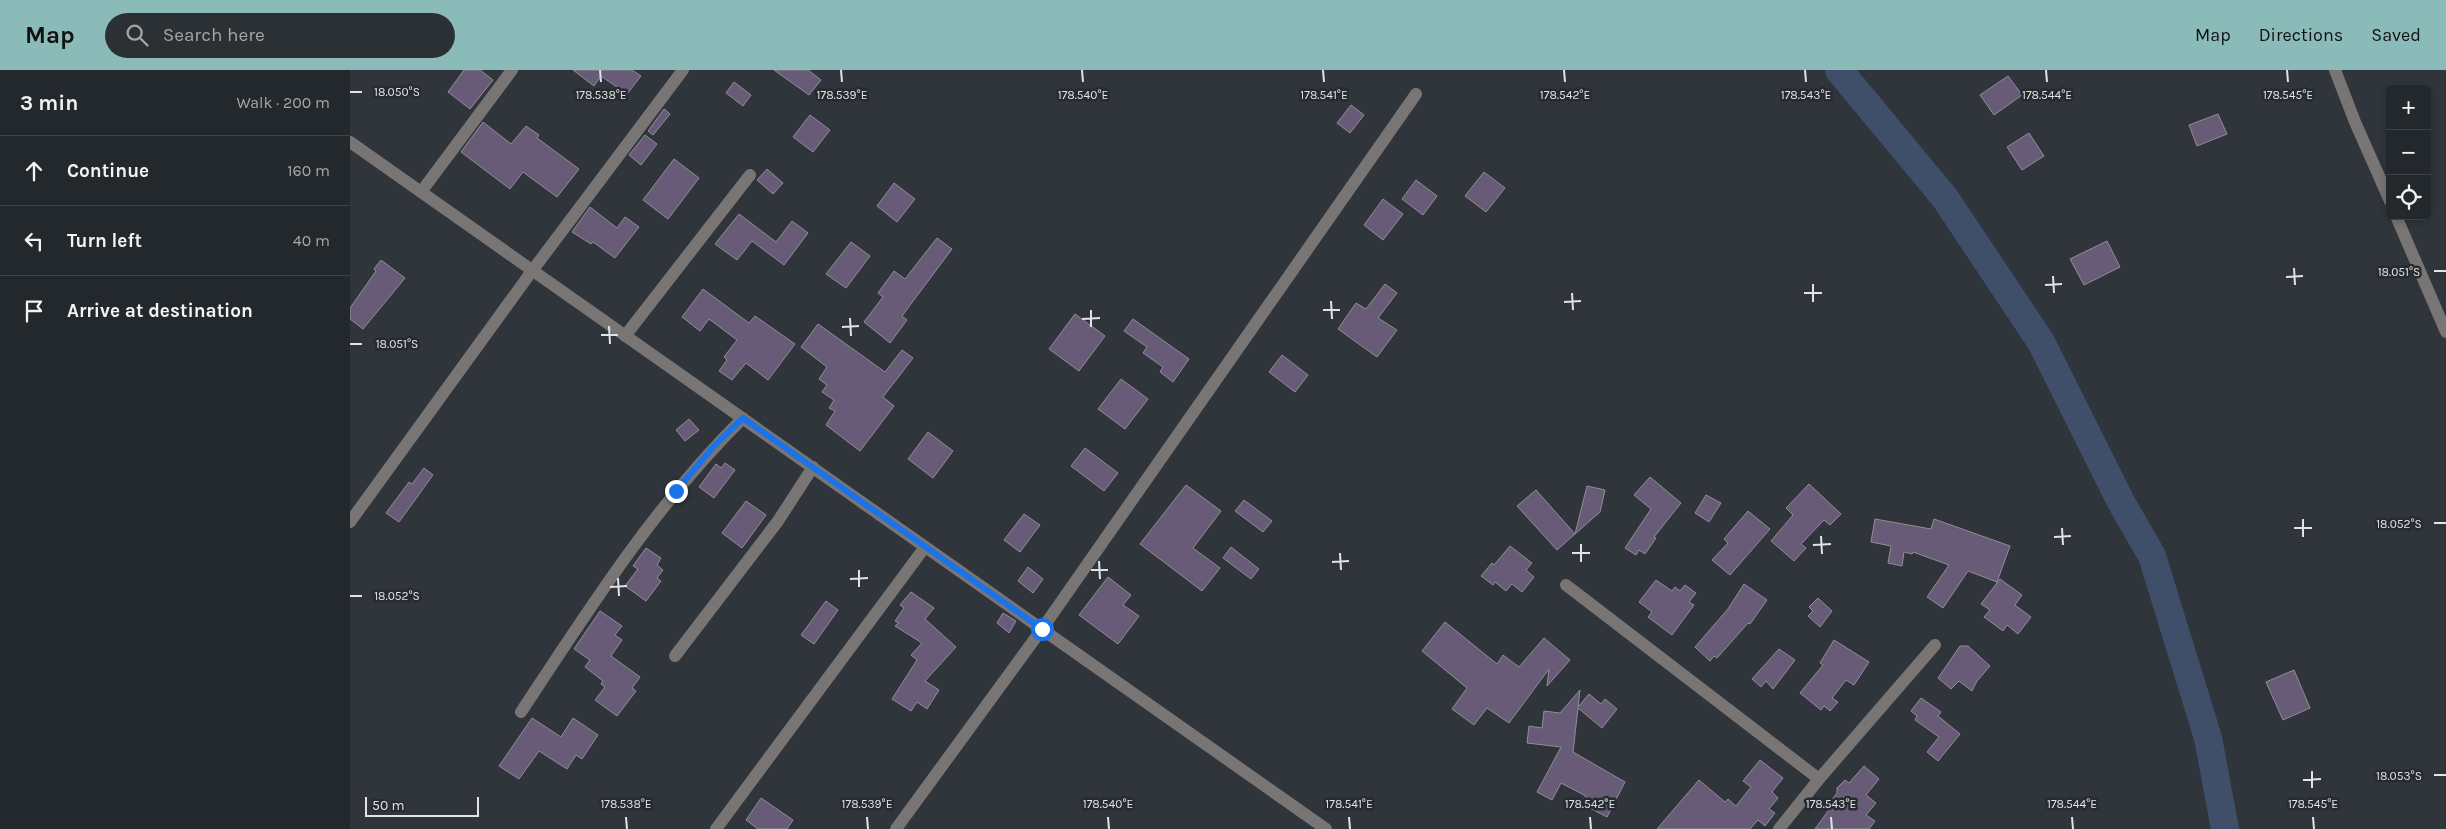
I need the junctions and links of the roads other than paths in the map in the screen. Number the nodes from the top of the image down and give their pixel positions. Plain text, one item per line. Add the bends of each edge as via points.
1 (512, 70) edge
2 (683, 70) edge
3 (2335, 70) edge
4 (1416, 94) dead end
5 (350, 142) edge
6 (750, 175) dead end
7 (2386, 191) edge
8 (421, 192) junction
9 (2398, 220) edge
10 (532, 271) junction
11 (2446, 332) edge
12 (625, 336) junction
13 (743, 418) junction
14 (813, 467) junction
15 (350, 522) edge
16 (925, 547) junction
17 (1566, 585) dead end
18 (1042, 629) junction
19 (1935, 645) dead end
20 (675, 656) dead end
21 (521, 712) dead end
22 (1819, 779) junction
23 (716, 829) edge
24 (896, 829) edge
25 (1326, 829) edge
26 (1779, 829) edge

1 - 8 street
2 - 10 street
3 - 7 street via 2354,122
4 - 18 street
5 - 8 street
6 - 12 street
8 - 10 street
9 - 11 street
10 - 12 street
10 - 15 street
12 - 13 street
13 - 14 street
13 - 21 street via 676,491 610,577
14 - 16 street
14 - 20 street via 778,521
16 - 18 street
16 - 23 street
17 - 22 street
18 - 24 street
18 - 25 street
19 - 22 street
22 - 26 street

